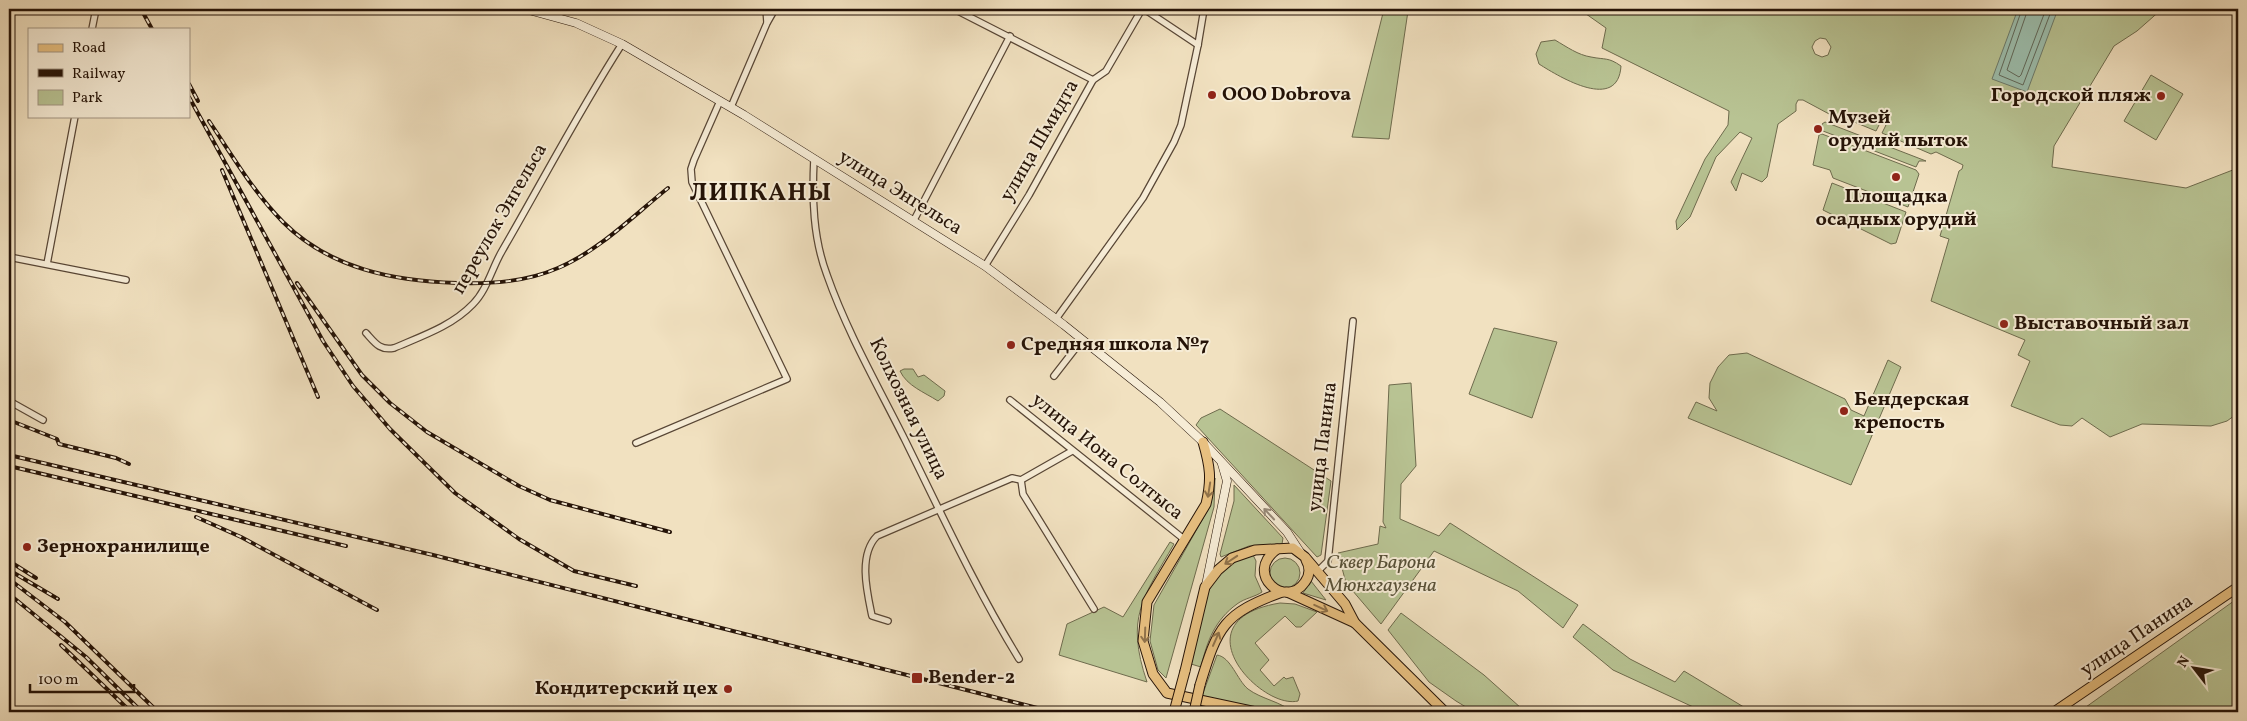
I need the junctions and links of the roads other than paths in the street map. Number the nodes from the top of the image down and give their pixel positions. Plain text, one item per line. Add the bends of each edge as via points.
1 (96, 9) edge
2 (526, 9) edge
3 (766, 9) edge
4 (775, 9) edge
5 (954, 9) edge
6 (1143, 9) edge
7 (1204, 9) edge
8 (767, 23) junction
9 (92, 28) edge
10 (1010, 36) junction
11 (622, 44) junction
12 (1198, 45) junction
13 (1093, 80) junction
14 (720, 101) junction
15 (731, 107) junction
16 (75, 118) edge
17 (814, 159) junction
18 (914, 220) junction
19 (9, 257) edge
20 (47, 264) junction
21 (985, 266) junction
22 (126, 280) dead end
23 (1056, 319) junction
24 (1354, 321) dead end
25 (366, 333) dead end
26 (1082, 340) junction
27 (1054, 376) dead end
28 (1010, 400) dead end
29 (9, 401) edge
30 (43, 420) dead end
31 (1203, 442) junction
32 (636, 443) dead end
33 (1072, 451) junction
34 (1221, 462) junction
35 (1021, 480) junction
36 (938, 508) junction
37 (1185, 540) junction
38 (1277, 549) junction
39 (1302, 554) junction
40 (1317, 572) junction
41 (2238, 587) edge
42 (1205, 588) junction
43 (1285, 592) junction
44 (1094, 609) dead end
45 (888, 621) dead end
46 (1355, 623) junction
47 (1019, 659) dead end
48 (1174, 712) edge
49 (1194, 712) edge
50 (1256, 712) edge
51 (1445, 712) edge
52 (2054, 712) edge

1 - 9 street
2 - 11 street, улица Энгельса via 576,23
3 - 8 street
4 - 8 street
5 - 10 street
6 - 12 street
6 - 13 street, улица Шмидта via 1106,71
7 - 12 street
8 - 15 street
10 - 13 street
10 - 18 street
11 - 14 street, улица Энгельса
11 - 25 street, переулок Энгельса via 566,136 472,305 444,327 394,348 382,348
12 - 23 street via 1174,142 1143,198
13 - 21 street, улица Шмидта
14 - 15 street, улица Энгельса
14 - 32 street via 694,160 692,182 787,379
15 - 17 street, улица Энгельса
16 - 20 street
17 - 18 street, улица Энгельса
17 - 36 street, Колхозная улица via 815,228 826,275
18 - 21 street, улица Энгельса
19 - 20 street
20 - 22 street
21 - 23 street, улица Энгельса
23 - 26 street, улица Энгельса
24 - 40 street, улица Панина via 1328,561
26 - 27 street
26 - 31 street, улица Энгельса via 1160,402
28 - 33 street, улица Иона Солтыса
29 - 30 street
31 - 34 street, улица Энгельса
31 -> 37 main road via 1210,466 1210,487 1206,504
33 - 35 street
33 - 37 street, улица Иона Солтыса
39 -> 34 street, улица Энгельса via 1287,532
34 - 42 street via 1227,481
35 - 36 street via 1012,478
35 - 44 street via 1023,494
36 - 45 street via 877,536 867,549 872,616
36 - 47 street, Колхозная улица
37 -> 50 main road via 1147,602 1143,641 1153,674 1167,693
38 - 39 main road via 1285,547
38 -> 42 main road via 1255,550 1232,558
38 - 43 main road via 1265,563 1264,572 1273,588
39 - 40 main road
39 - 43 main road via 1309,572 1306,580 1295,591
40 - 46 main road via 1345,604
41 - 52 main road, улица Панина
42 - 48 main road, bridge
43 -> 46 main road
49 -> 43 main road, bridge via 1218,632 1230,619 1260,601
46 - 51 main road

